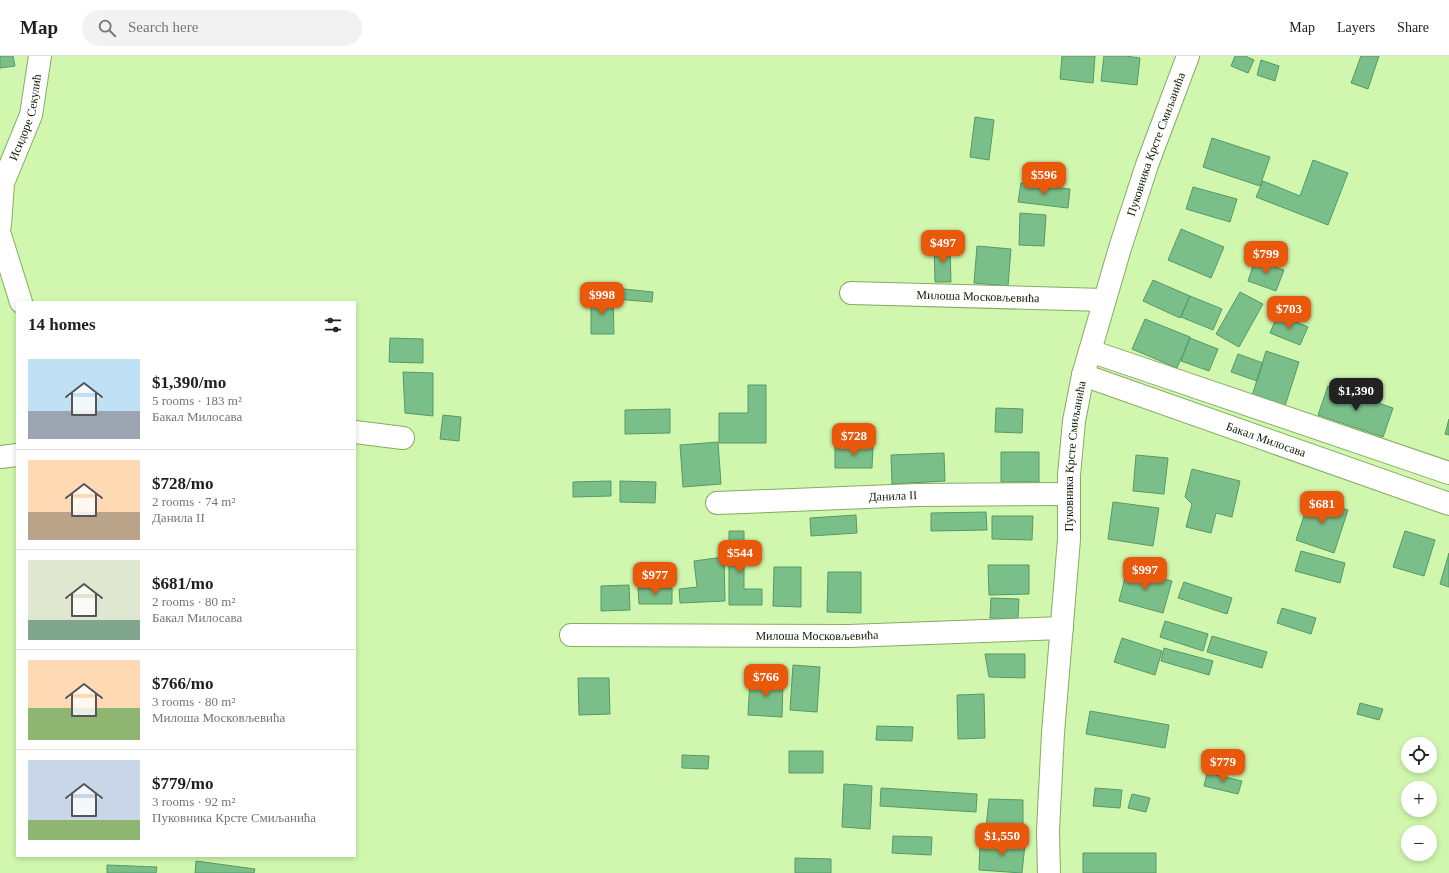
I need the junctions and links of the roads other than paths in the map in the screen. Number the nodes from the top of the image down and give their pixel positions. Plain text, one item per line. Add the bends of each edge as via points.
1 (40, 56) edge
2 (1188, 56) edge
3 (0, 225) edge
4 (0, 235) edge
5 (851, 293) dead end
6 (1104, 300) junction
7 (21, 301) edge
8 (1090, 350) junction
9 (1083, 375) junction
10 (356, 432) edge
11 (403, 438) dead end
12 (16, 455) edge
13 (0, 457) edge
14 (1449, 473) edge
15 (1068, 494) junction
16 (717, 503) dead end
17 (1449, 504) edge
18 (1062, 628) junction
19 (571, 635) dead end
20 (1049, 873) edge

1 - 3 street, Исидоре Секулић via 31,115 3,183
2 - 6 street, Пуковника Крсте Смиљанића via 1147,165
4 - 7 street
5 - 6 street, Милоша Московљевића
6 - 8 street, Пуковника Крсте Смиљанића
8 - 9 street, Пуковника Крсте Смиљанића
8 - 14 street
9 - 15 street, Пуковника Крсте Смиљанића via 1074,422
9 - 17 street, Бакал Милосава
10 - 11 street
12 - 13 street
15 - 16 street, Данила II via 917,495
15 - 18 street, Пуковника Крсте Смиљанића via 1069,539
18 - 19 street, Милоша Московљевића via 849,636
18 - 20 street, Пуковника Крсте Смиљанића via 1052,748 1048,831

